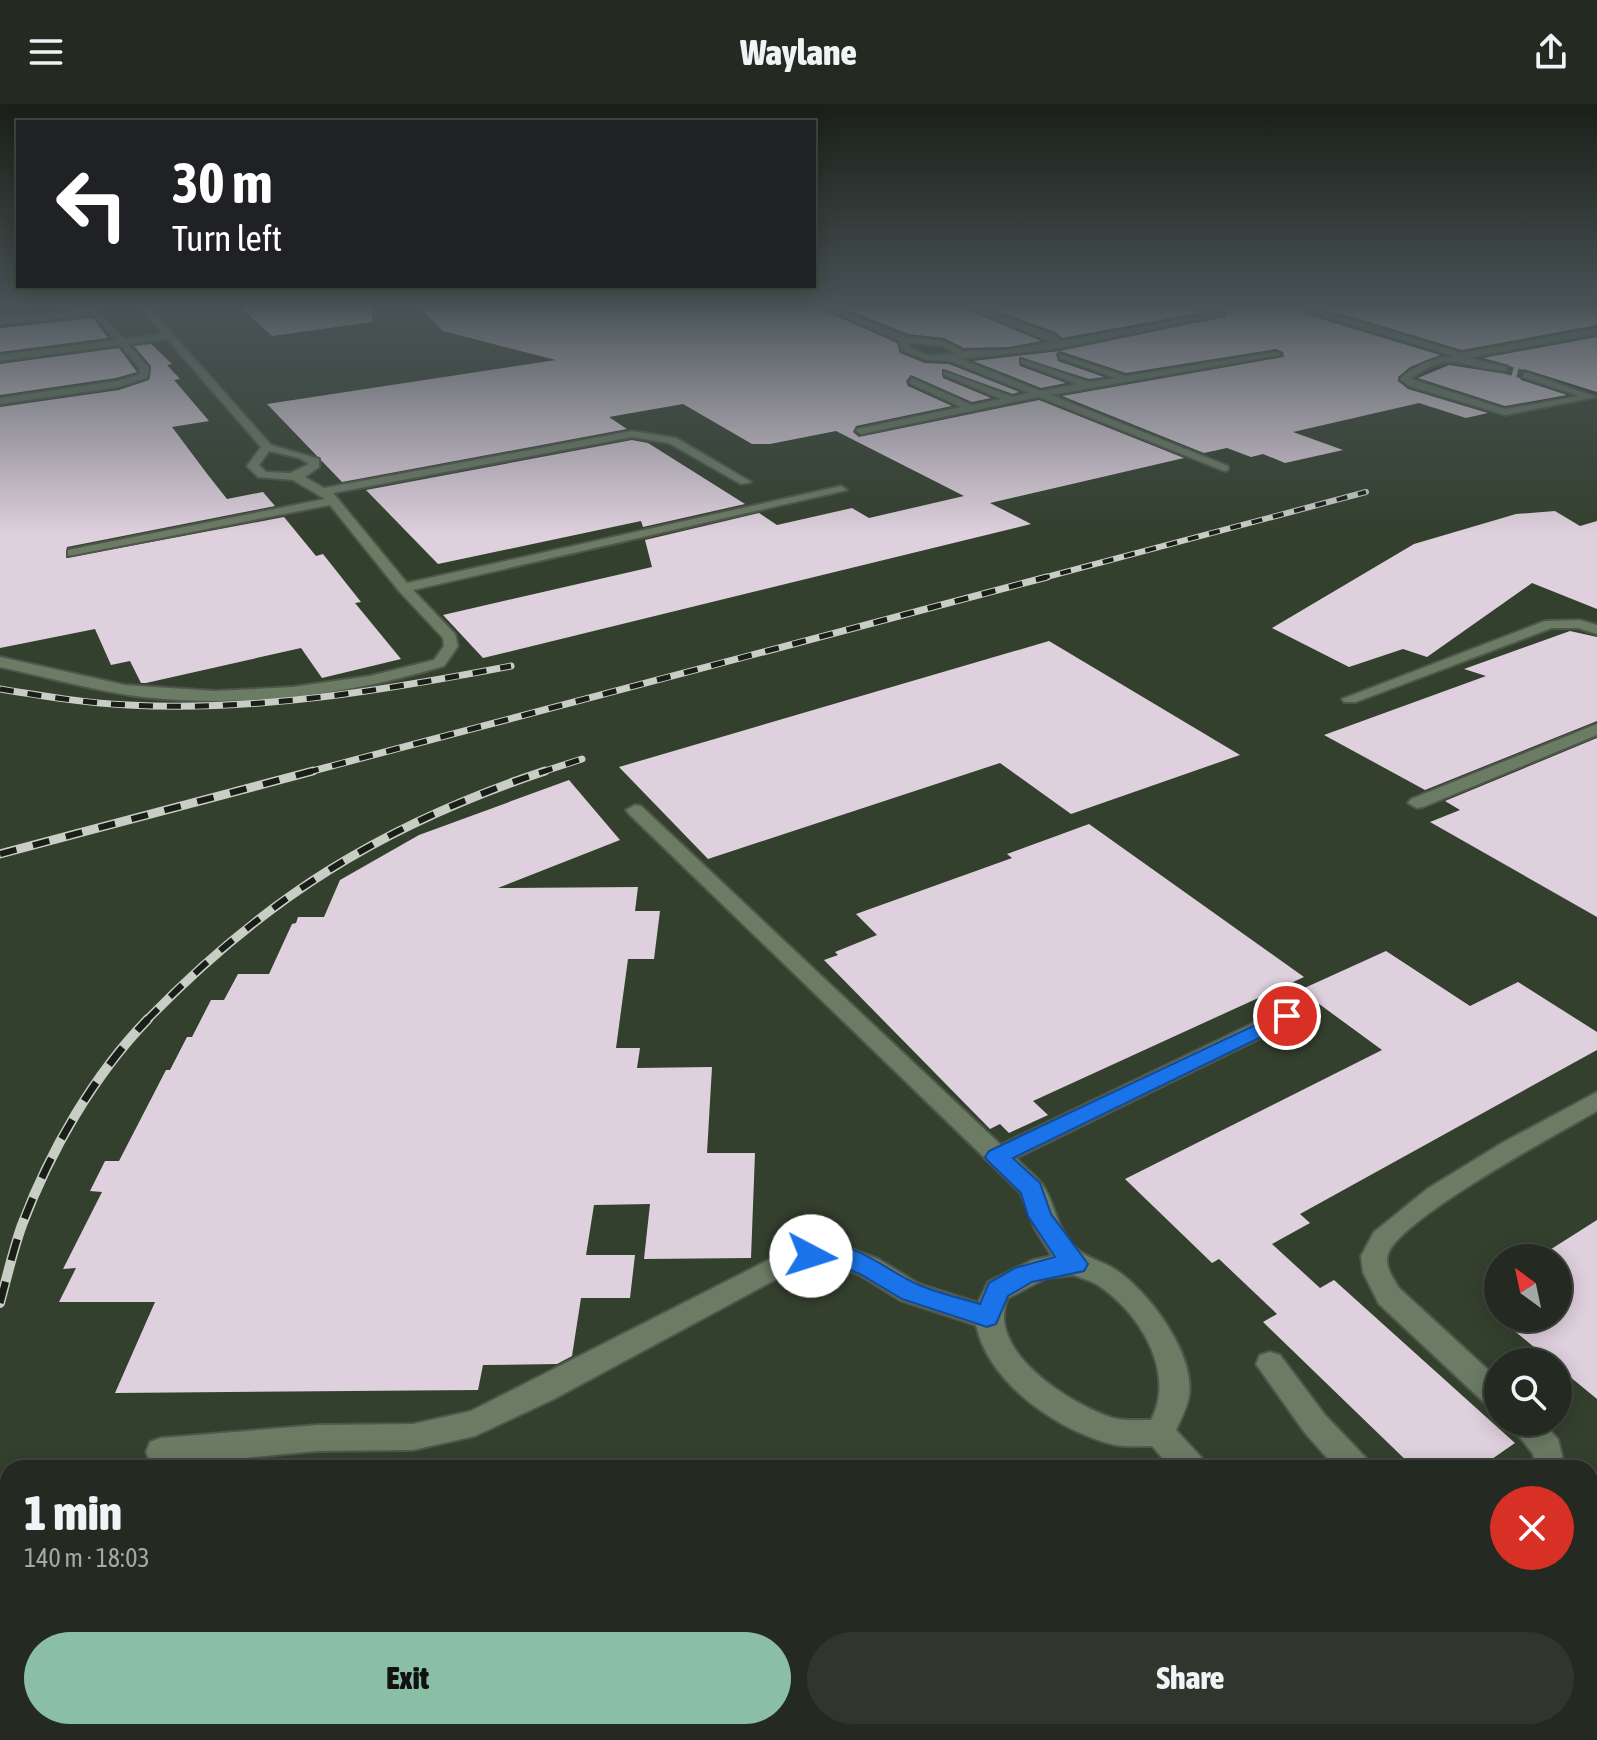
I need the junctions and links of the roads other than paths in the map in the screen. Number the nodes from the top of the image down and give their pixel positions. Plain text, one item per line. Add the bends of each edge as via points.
1 (130, 381) edge
2 (210, 381) edge
3 (912, 381) dead end
4 (967, 381) edge
5 (1008, 381) edge
6 (1025, 381) edge
7 (1079, 381) edge
8 (1112, 381) edge
9 (1406, 381) edge
10 (1544, 381) tunnel mouth
11 (1089, 385) junction
12 (1039, 394) junction
13 (1056, 395) junction
14 (1012, 400) junction
15 (0, 401) edge
16 (971, 408) junction
17 (861, 431) dead end
18 (267, 447) junction
19 (1224, 468) dead end
20 (309, 471) junction
21 (295, 476) junction
22 (745, 482) dead end
23 (841, 490) dead end
24 (328, 494) junction
25 (73, 553) dead end
26 (404, 588) junction
27 (1597, 630) edge
28 (0, 662) edge
29 (1350, 699) dead end
30 (1597, 729) edge
31 (1417, 803) dead end
32 (635, 810) dead end
33 (1287, 1016) dead end
34 (1597, 1100) edge
35 (997, 1157) junction
36 (1076, 1264) junction
37 (987, 1317) junction
38 (1270, 1364) dead end
39 (1484, 1384) edge
40 (1159, 1433) junction
41 (1535, 1436) edge
42 (161, 1452) dead end
43 (1177, 1460) edge
44 (1348, 1460) edge
45 (1549, 1460) edge

1 - 15 street
2 - 18 street
3 - 16 street
4 - 14 street
5 - 12 street
6 - 13 street
7 - 11 street
8 - 11 street
9 - 10 street via 1505,412 1591,397
11 - 13 street
12 - 13 street
12 - 14 street
13 - 19 street
14 - 16 street
16 - 17 street
18 - 20 street via 311,458 315,465
18 - 21 street via 254,461 255,472
20 - 21 street
20 - 24 street via 324,478
21 - 24 street
22 - 24 street via 672,440 632,434
23 - 26 street
24 - 25 street
24 - 26 street
26 - 28 street via 450,637 451,646 439,663 389,677 274,692 143,692
27 - 29 street via 1550,624
30 - 31 street
32 - 35 street
33 - 35 street
34 - 39 street via 1420,1205 1383,1237 1374,1255 1377,1275 1389,1296
35 - 36 street via 1032,1189 1040,1216
36 - 37 street via 1042,1268 1010,1282 998,1290
36 - 40 street via 1108,1277 1155,1328 1175,1390
37 - 40 street via 996,1347 1021,1377 1066,1408 1113,1432
37 - 42 street via 910,1292 832,1252 790,1259 475,1423 413,1437 318,1438
38 - 44 street
40 - 43 street
41 - 45 street

